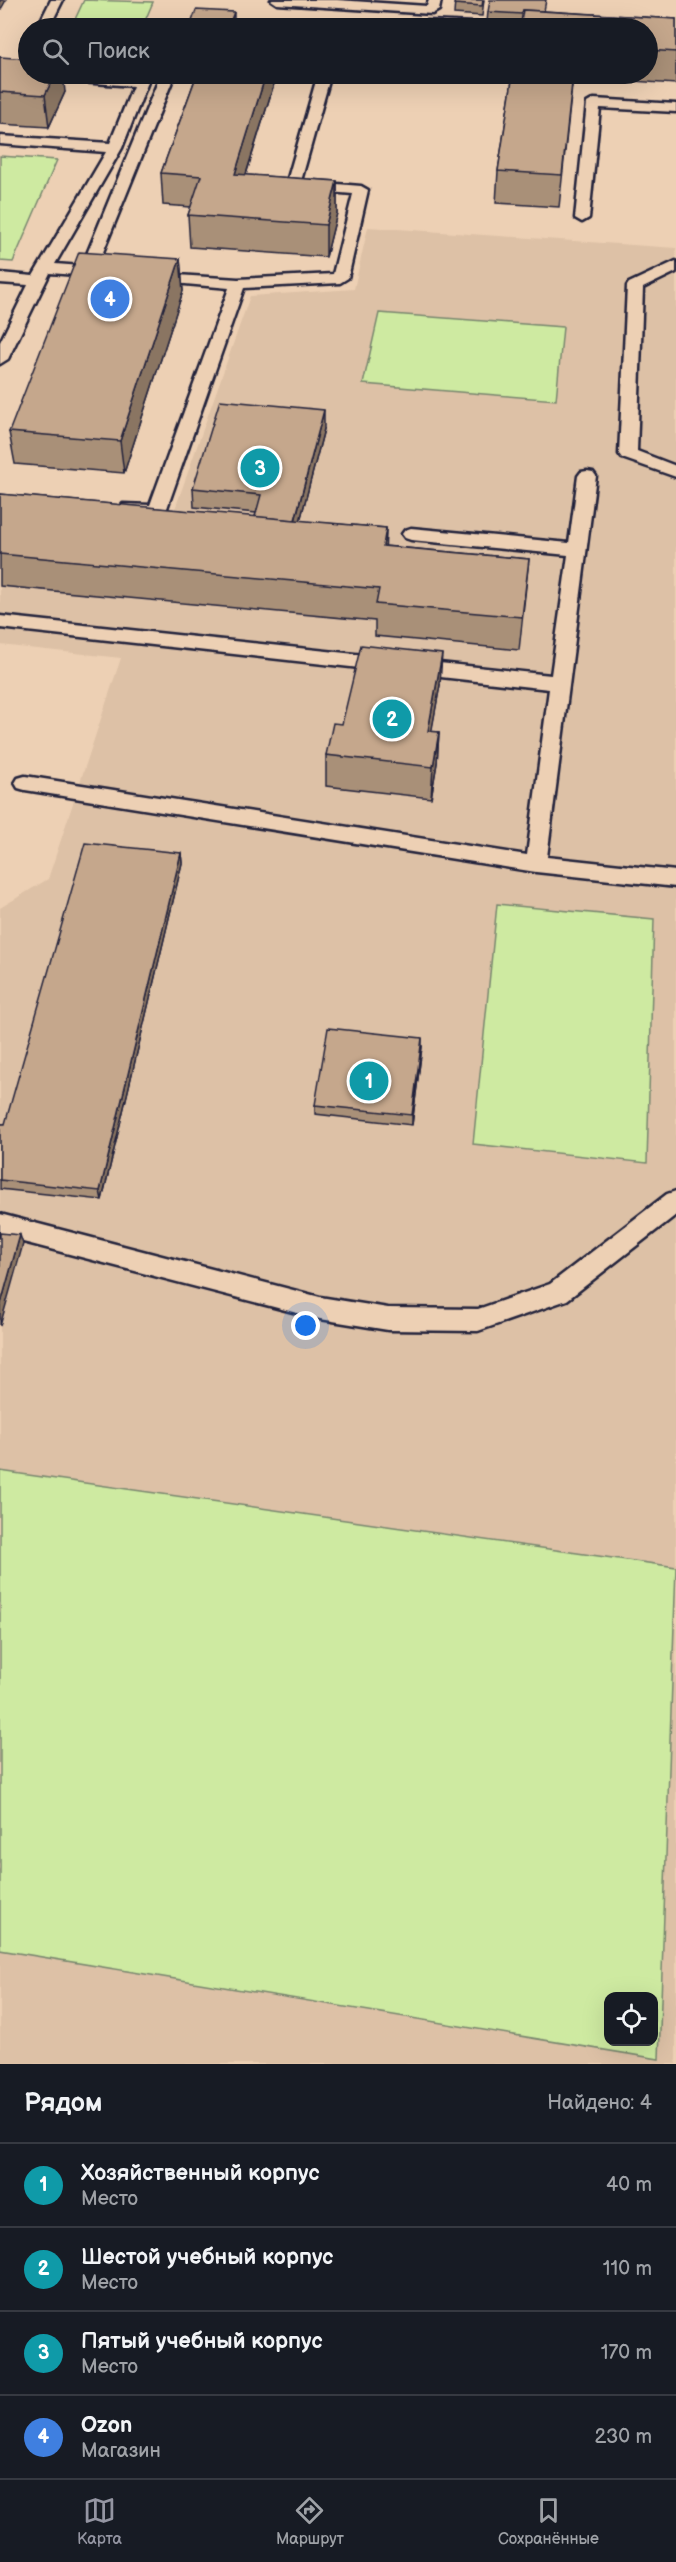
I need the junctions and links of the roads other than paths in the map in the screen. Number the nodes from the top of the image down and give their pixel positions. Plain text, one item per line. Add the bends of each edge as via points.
1 (57, 0) edge
2 (277, 0) edge
3 (435, 0) edge
4 (48, 18) edge
5 (140, 84) edge
6 (164, 84) edge
7 (321, 84) edge
8 (676, 108) edge
9 (0, 140) edge
10 (115, 148) junction
11 (582, 218) dead end
12 (676, 266) edge
13 (88, 271) junction
14 (111, 273) edge
15 (42, 274) junction
16 (134, 275) edge
17 (0, 278) edge
18 (238, 284) junction
19 (0, 359) edge
20 (676, 472) edge
21 (587, 476) dead end
22 (112, 506) edge
23 (411, 534) dead end
24 (578, 550) junction
25 (0, 622) edge
26 (560, 683) junction
27 (26, 783) dead end
28 (536, 864) junction
29 (676, 879) edge
30 (676, 1202) edge
31 (0, 1225) edge

1 - 4 lane
2 - 3 lane via 432,10
5 - 10 lane
6 - 13 lane
7 - 18 lane via 293,185 361,190 340,278
8 - 11 lane via 594,103
9 - 10 lane
10 - 15 lane
12 - 20 lane via 635,286 628,454
13 - 14 lane
13 - 15 lane
15 - 17 lane
15 - 19 lane
16 - 18 lane
18 - 22 lane via 157,511
21 - 24 lane
23 - 24 lane
24 - 26 lane
25 - 26 lane
26 - 28 lane
27 - 28 lane
28 - 29 lane
30 - 31 lane via 558,1292 478,1320 388,1319 320,1308

